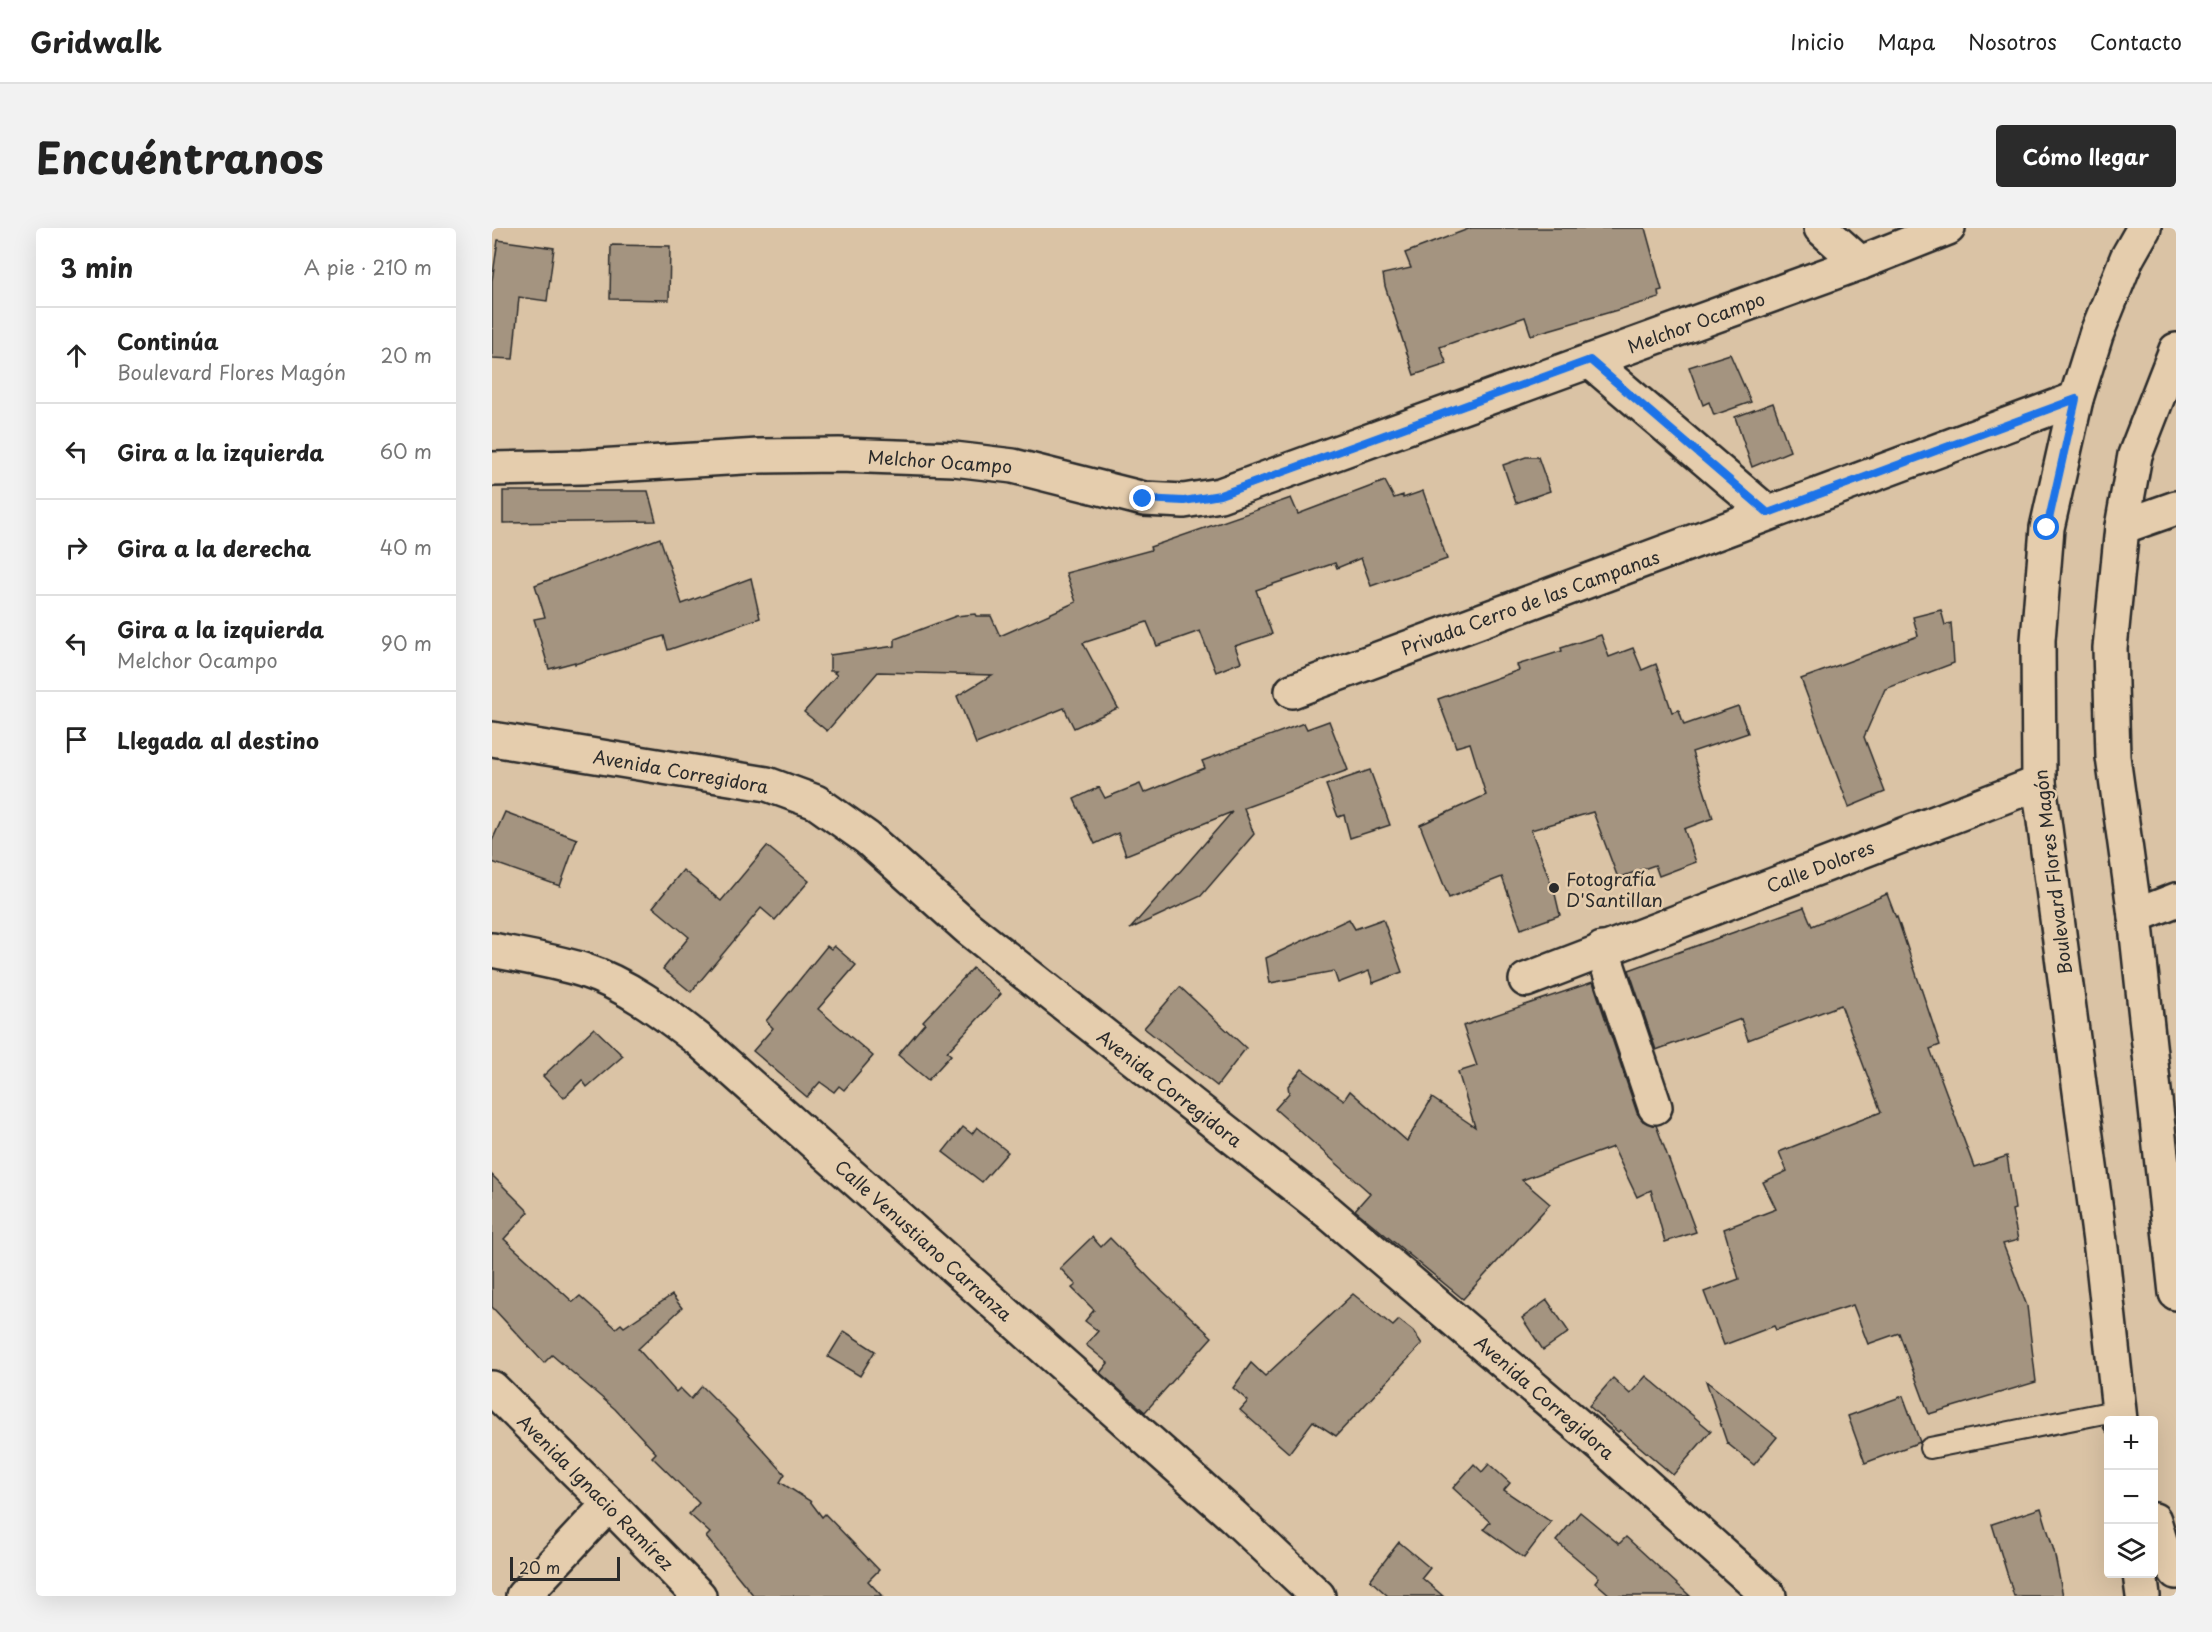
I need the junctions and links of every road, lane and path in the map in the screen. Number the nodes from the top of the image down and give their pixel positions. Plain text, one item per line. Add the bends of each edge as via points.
1 (1821, 228) edge
2 (1948, 228) edge
3 (2144, 228) edge
4 (1860, 262) junction
5 (2176, 350) edge
6 (1590, 360) junction
7 (2076, 399) junction
8 (492, 469) edge
9 (2176, 508) edge
10 (1768, 513) junction
11 (2122, 527) junction
12 (1292, 691) dead end
13 (492, 739) edge
14 (2039, 783) junction
15 (2176, 900) edge
16 (2135, 916) junction
17 (492, 950) edge
18 (1602, 950) junction
19 (1526, 980) dead end
20 (1655, 1107) dead end
21 (2175, 1278) edge
22 (492, 1388) edge
23 (2120, 1415) edge
24 (1930, 1448) dead end
25 (609, 1504) junction
26 (2155, 1524) edge
27 (2176, 1572) edge
28 (2141, 1578) edge
29 (524, 1596) edge
30 (699, 1596) edge
31 (1318, 1596) edge
32 (1769, 1596) edge
33 (2143, 1596) edge

1 - 4 street
2 - 4 street, Melchor Ocampo
3 - 7 street, Boulevard Flores Magón via 2127,258
4 - 6 street, Melchor Ocampo
5 - 11 street via 2135,455
6 - 8 street, Melchor Ocampo via 1220,495 1184,501 1143,499 1013,466 954,459 759,456
6 - 10 street
7 - 10 street, Privada Cerro de las Campanas
7 - 14 street, Boulevard Flores Magón via 2047,528 2038,640
9 - 11 street
10 - 12 street, Privada Cerro de las Campanas
11 - 16 street via 2110,648 2113,757
13 - 32 street, Avenida Corregidora via 767,784 816,802 867,838 968,928 1328,1212 1602,1446
14 - 18 street, Calle Dolores
14 - 23 street, Boulevard Flores Magón
15 - 16 street
16 - 21 street
17 - 31 street, Calle Venustiano Carranza via 584,971 660,1009 1233,1515
18 - 19 street, Calle Dolores
18 - 20 street
22 - 25 street, Avenida Ignacio Ramírez
23 - 24 lane
25 - 29 street
25 - 30 street, Avenida Ignacio Ramírez
26 - 27 street via 2163,1551
28 - 33 street

